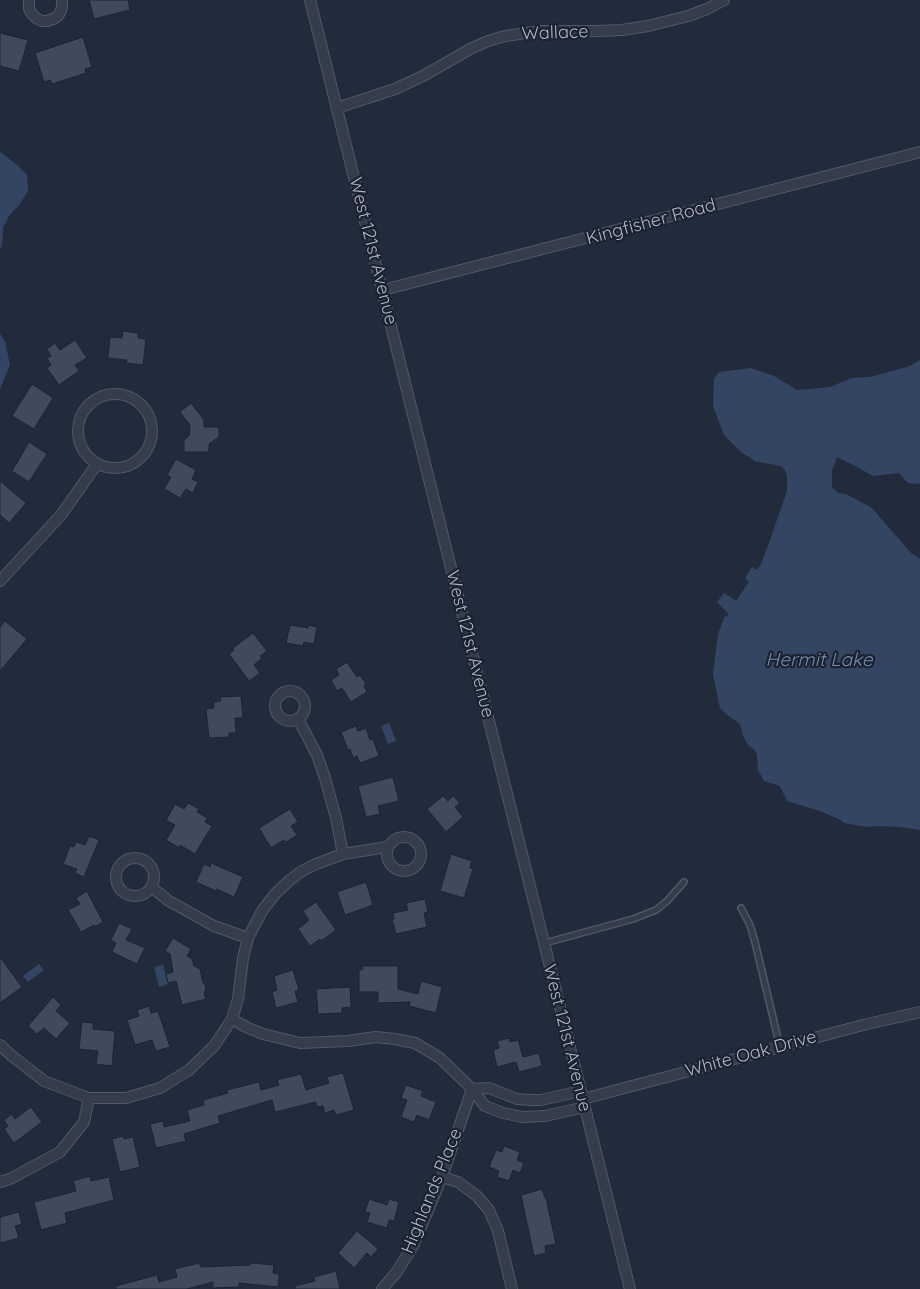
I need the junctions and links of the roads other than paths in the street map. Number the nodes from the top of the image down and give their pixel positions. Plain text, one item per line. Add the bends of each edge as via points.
1 (29, 0) edge
2 (62, 0) edge
3 (310, 0) edge
4 (724, 0) edge
5 (337, 108) junction
6 (920, 152) edge
7 (382, 290) junction
8 (97, 464) junction
9 (0, 581) edge
10 (298, 719) dead end
11 (387, 847) dead end
12 (343, 854) junction
13 (684, 882) dead end
14 (151, 886) dead end
15 (741, 908) dead end
16 (248, 938) junction
17 (544, 943) junction
18 (920, 1012) edge
19 (232, 1020) junction
20 (0, 1045) edge
21 (780, 1047) junction
22 (472, 1088) junction
23 (89, 1098) junction
24 (583, 1099) junction
25 (442, 1177) junction
26 (0, 1182) edge
27 (382, 1289) edge
28 (512, 1289) edge
29 (630, 1289) edge

1 - 2 street via 32,14 47,21 58,16
3 - 5 street, West 121st Avenue
4 - 5 street, Wallace via 688,16 648,26 622,30 540,31 505,36 470,49 395,89
5 - 7 street, West 121st Avenue
6 - 7 street, Kingfisher Road
7 - 17 street, West 121st Avenue
8 - 8 street via 120,468 142,457 148,447 151,423 138,402 128,396 103,395 92,401 78,421 80,446
8 - 9 street via 61,515
10 - 12 street via 325,778
11 - 12 street
12 - 16 street via 316,864 290,880 262,911
13 - 17 lane via 656,910
14 - 16 street via 169,901 207,922
15 - 21 lane via 755,942
16 - 19 street
17 - 24 street, West 121st Avenue
18 - 21 street, White Oak Drive
19 - 22 street via 263,1034 300,1043 348,1042 376,1037 415,1043 440,1058
19 - 23 street via 214,1046 189,1070 160,1088 126,1098
20 - 23 street via 44,1081
21 - 24 street, White Oak Drive
22 - 24 street via 488,1088 517,1099
22 - 24 street via 485,1106 522,1116 545,1116
22 - 25 street, Highlands Place
23 - 26 street via 84,1122 60,1152
24 - 29 street, West 121st Avenue
25 - 27 street, Highlands Place via 413,1246
25 - 28 street via 458,1182 477,1196 488,1210 498,1231

